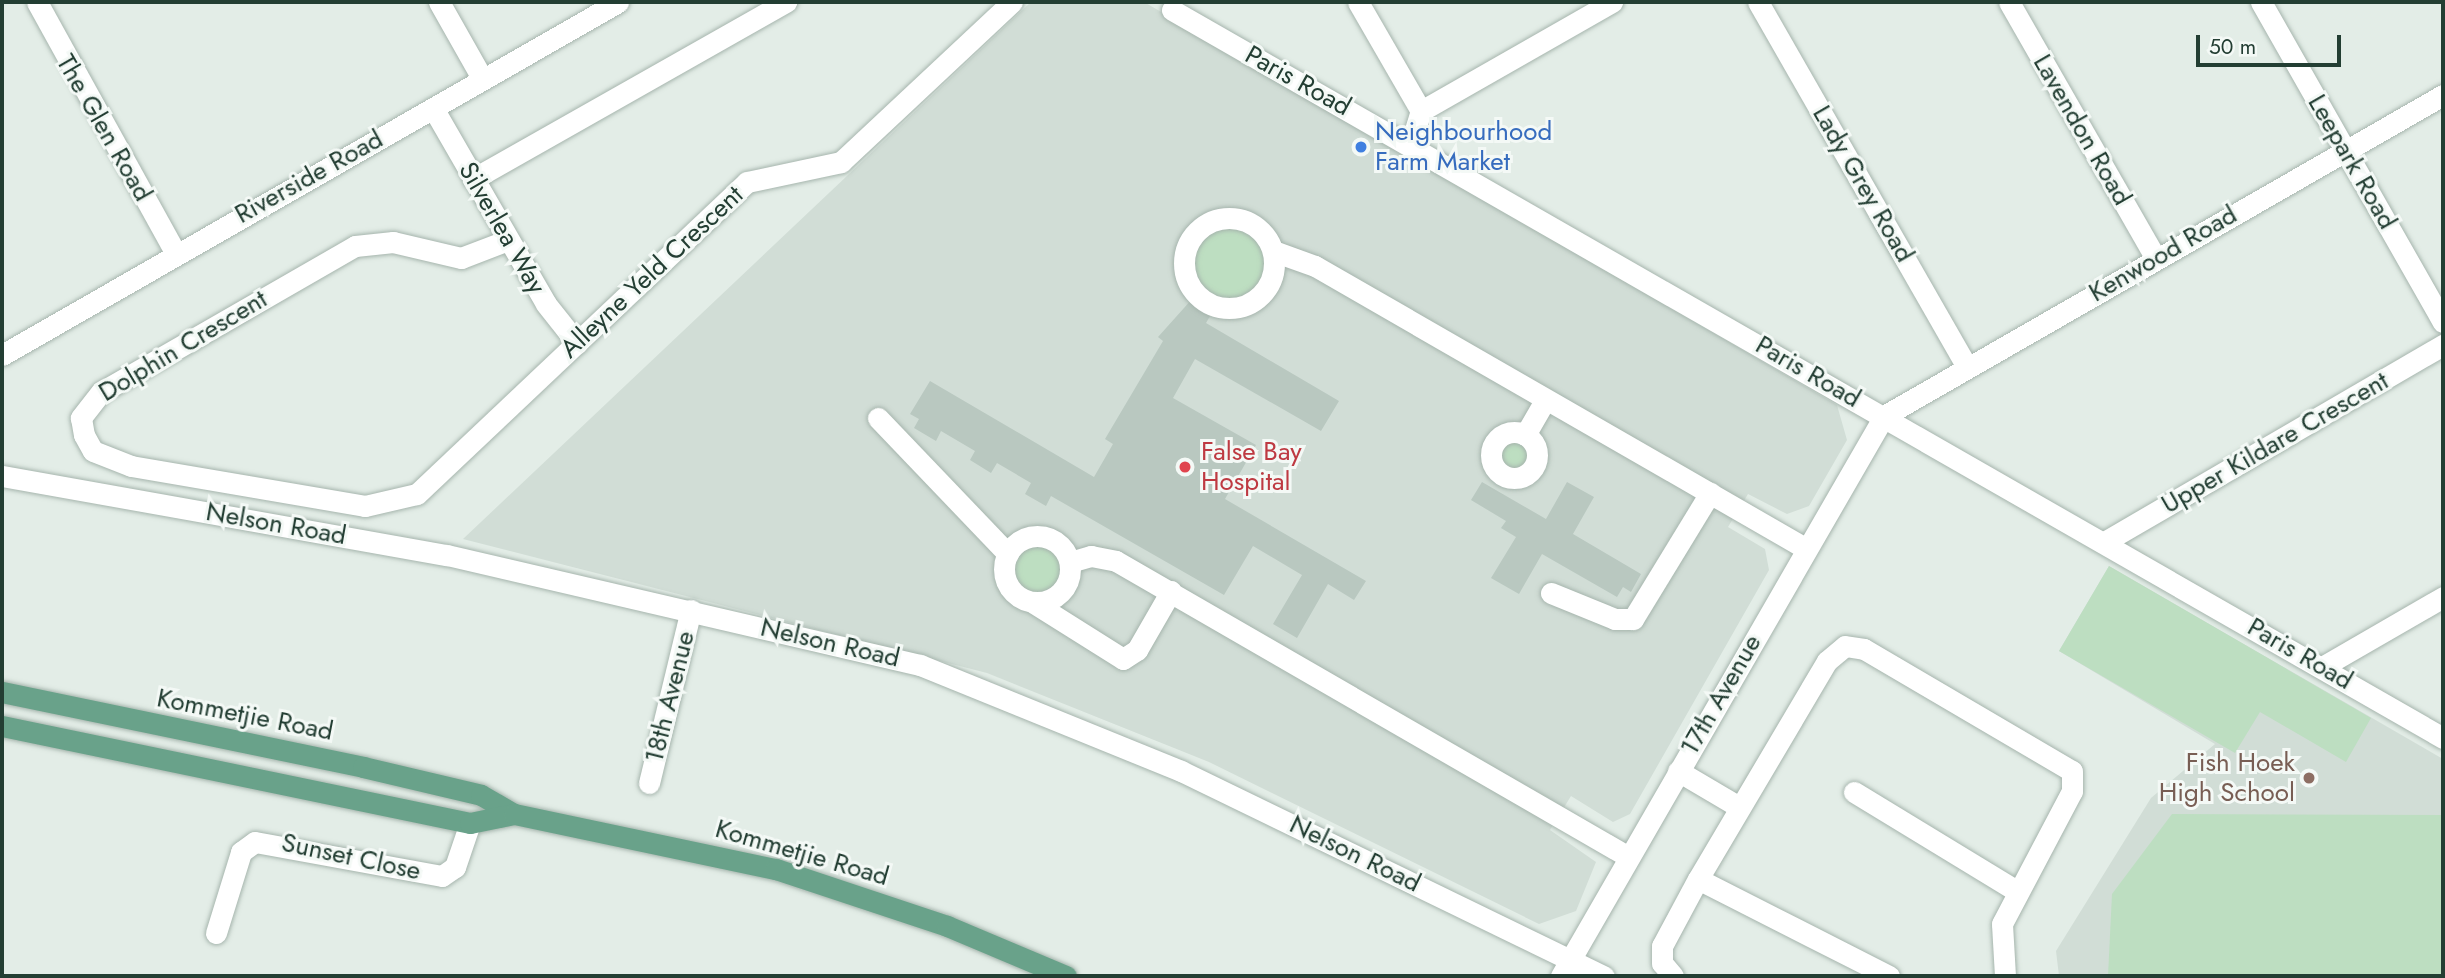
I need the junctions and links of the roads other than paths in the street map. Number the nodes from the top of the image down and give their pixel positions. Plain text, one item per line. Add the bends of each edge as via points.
1 (37, 2) edge
2 (439, 2) edge
3 (618, 2) edge
4 (786, 2) edge
5 (1012, 2) edge
6 (1358, 2) edge
7 (1758, 2) edge
8 (2008, 2) edge
9 (2261, 2) edge
10 (1599, 5) edge
11 (1172, 10) dead end
12 (482, 78) junction
13 (2443, 95) edge
14 (433, 108) junction
15 (1421, 111) junction
16 (1411, 143) junction
17 (2347, 151) junction
18 (473, 179) junction
19 (508, 240) junction
20 (175, 252) junction
21 (1276, 252) junction
22 (2155, 257) junction
23 (2443, 321) edge
24 (577, 342) junction
25 (2443, 345) edge
26 (2, 355) edge
27 (1967, 367) junction
28 (1545, 401) junction
29 (1884, 416) junction
30 (878, 418) dead end
31 (1525, 435) dead end
32 (2, 476) edge
33 (1710, 493) junction
34 (365, 506) joint
35 (2106, 541) junction
36 (1805, 548) junction
37 (1008, 554) junction
38 (1070, 562) junction
39 (1171, 591) junction
40 (1551, 593) dead end
41 (2443, 597) edge
42 (1034, 603) junction
43 (691, 610) junction
44 (2322, 667) junction
45 (2, 692) edge
46 (2, 726) edge
47 (2443, 738) edge
48 (1678, 771) junction
49 (649, 783) dead end
50 (1854, 792) dead end
51 (1739, 807) junction
52 (514, 814) junction
53 (470, 822) junction
54 (1627, 856) junction
55 (1698, 879) junction
56 (2017, 891) junction
57 (216, 933) dead end
58 (1566, 967) edge
59 (1066, 976) edge
60 (1604, 976) edge
61 (1673, 976) edge
62 (1889, 976) edge
63 (2005, 976) edge

1 - 20 street, The Glen Road
2 - 12 street
3 - 12 street, Riverside Road
4 - 18 street
5 - 24 street, Alleyne Yeld Crescent via 841,162 747,182
6 - 15 street
7 - 27 street, Lady Grey Road
8 - 22 street, Lavendon Road
9 - 17 street, Leepark Road
10 - 15 street
11 - 16 street, Paris Road
12 - 14 street, Riverside Road
13 - 17 street, Kenwood Road
14 - 18 street, Silverlea Way
14 - 20 street, Riverside Road
15 - 16 street
16 - 29 street, Paris Road
17 - 22 street, Kenwood Road
17 - 23 street, Leepark Road
18 - 19 street, Silverlea Way
19 - 24 street, Silverlea Way
19 - 34 street, Dolphin Crescent via 461,258 393,242 355,246 102,391 81,418 93,452 110,463
20 - 26 street, Riverside Road
21 - 21 street via 1275,273 1261,297 1238,309 1192,289 1180,265 1201,225 1223,217 1258,230
21 - 28 street via 1315,266
22 - 27 street, Kenwood Road
24 - 34 street, Alleyne Yeld Crescent via 417,494
25 - 35 street, Upper Kildare Crescent
27 - 29 street, Kenwood Road
28 - 31 street
28 - 33 street
29 - 35 street, Paris Road
29 - 36 street, 17th Avenue
30 - 37 street
32 - 43 street, Nelson Road via 447,555
33 - 36 street
33 - 40 street via 1633,619 1615,619
35 - 44 street, Paris Road
36 - 48 street, 17th Avenue
37 - 38 street via 1022,540 1042,537 1060,545
37 - 42 street via 1008,586
38 - 39 street via 1107,558
38 - 42 street via 1063,592
39 - 42 street via 1138,650 1123,659
39 - 54 street
41 - 44 street
43 - 49 street, 18th Avenue
43 - 58 street, Nelson Road via 947,675 1154,758
44 - 47 street, Paris Road
45 - 52 main road, Kommetjie Road via 363,766 481,795
46 - 53 main road, Kommetjie Road
48 - 51 street
48 - 54 street, 17th Avenue
50 - 56 street
51 - 55 street
51 - 56 street via 1834,651 1858,647 2072,771 2071,791
52 - 53 main road, Kommetjie Road
52 - 59 main road, Kommetjie Road via 776,869 947,926
53 - 57 street, Sunset Close via 455,867 442,876 255,842 241,852
54 - 58 street, 17th Avenue
55 - 61 street via 1662,946 1662,963
55 - 62 street
56 - 63 street via 2000,938
58 - 60 street, Nelson Road

